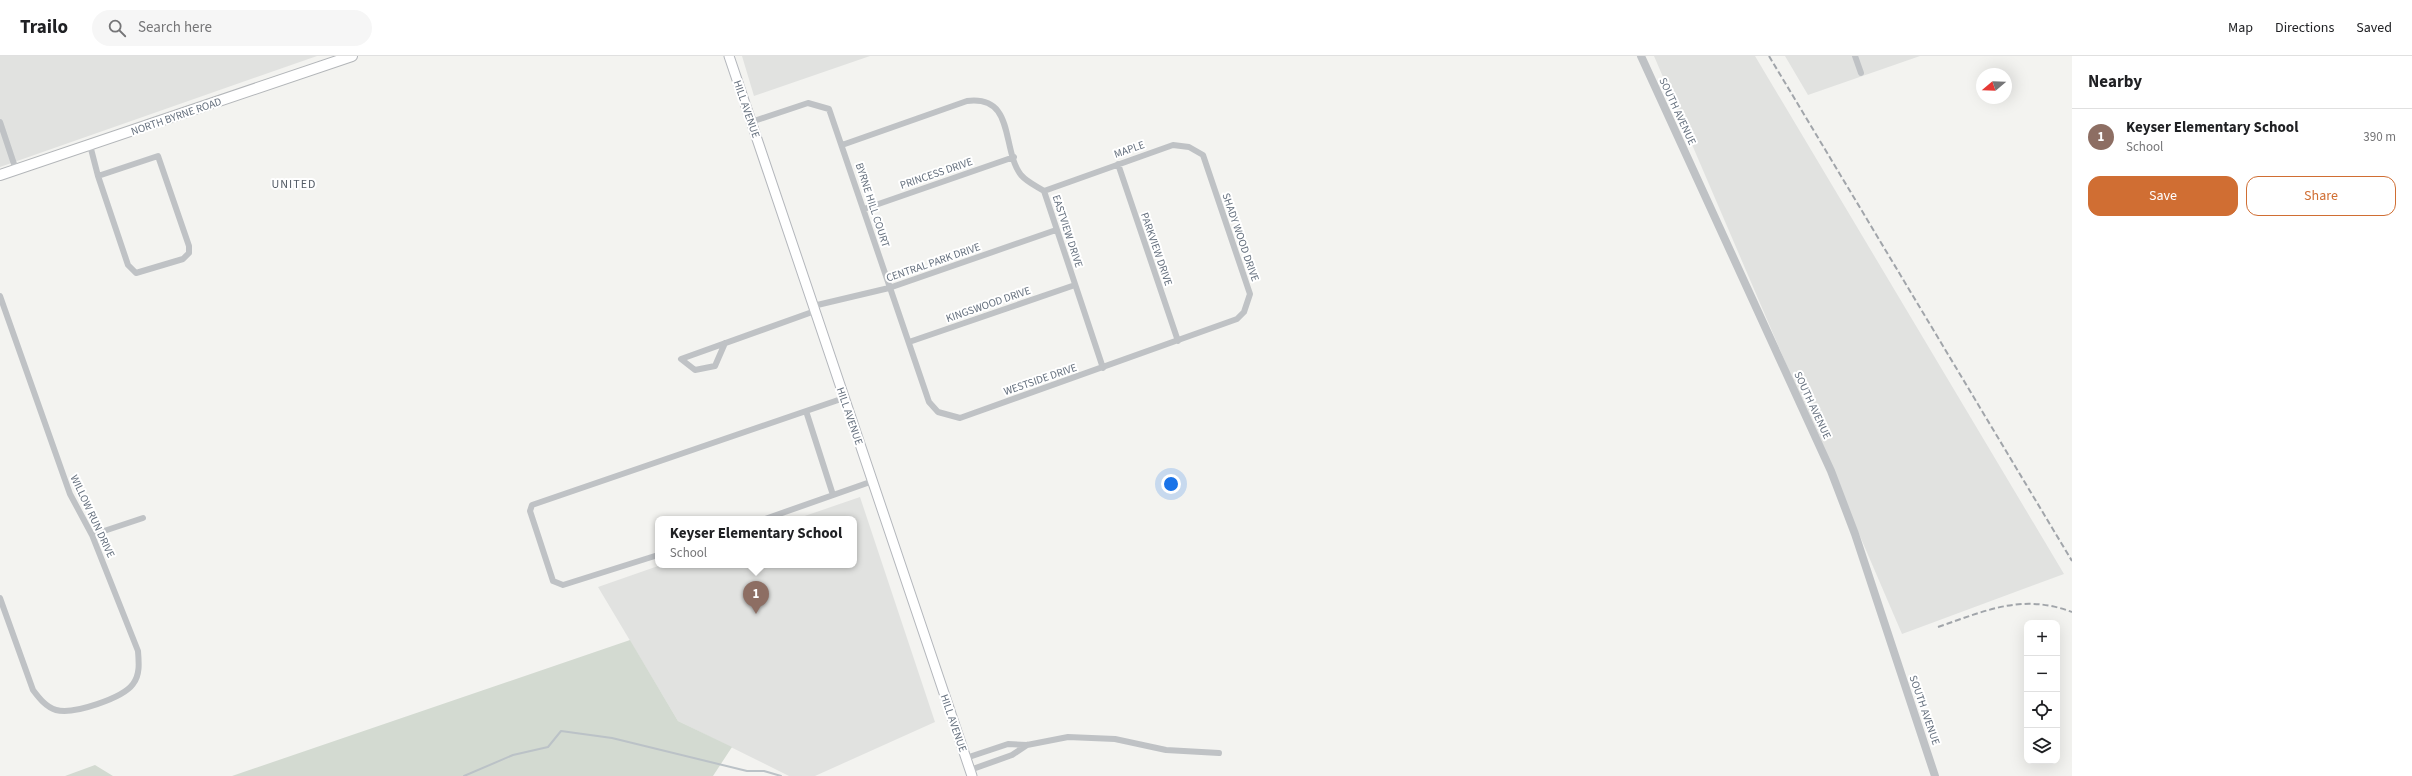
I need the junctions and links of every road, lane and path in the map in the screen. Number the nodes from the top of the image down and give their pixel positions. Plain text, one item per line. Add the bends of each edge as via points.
1 (352, 56) edge
2 (729, 56) edge
3 (1641, 56) edge
4 (1855, 56) edge
5 (1860, 73) dead end
6 (0, 122) edge
7 (751, 122) junction
8 (90, 145) junction
9 (842, 145) junction
10 (1014, 156) junction
11 (1118, 164) junction
12 (16, 170) junction
13 (1209, 173) joint
14 (0, 176) edge
15 (98, 176) junction
16 (1044, 191) junction
17 (864, 209) junction
18 (1056, 230) junction
19 (1075, 285) junction
20 (889, 288) junction
21 (0, 296) edge
22 (814, 309) junction
23 (1178, 341) junction
24 (909, 342) junction
25 (725, 343) junction
26 (1103, 368) junction
27 (923, 386) joint
28 (844, 398) junction
29 (806, 411) junction
30 (873, 481) junction
31 (833, 495) junction
32 (773, 516) edge
33 (143, 518) dead end
34 (92, 535) junction
35 (655, 556) edge
36 (0, 598) edge
37 (1027, 745) junction
38 (1219, 753) dead end
39 (966, 758) junction
40 (971, 773) edge
41 (1935, 776) edge

1 - 8 main road, NORTH BYRNE ROAD
2 - 7 main road, HILL AVENUE
3 - 41 street, SOUTH AVENUE via 1831,471 1855,534
4 - 5 street
6 - 12 street
7 - 9 street, BYRNE HILL COURT via 808,103 829,109
7 - 22 main road, HILL AVENUE
8 - 12 main road, NORTH BYRNE ROAD
8 - 15 street
9 - 10 street, EASTVIEW DRIVE via 967,101 979,100 992,104 1000,115
9 - 17 street, BYRNE HILL COURT
10 - 16 street, EASTVIEW DRIVE via 1021,174
10 - 17 street, PRINCESS DRIVE
11 - 13 street, MAPLE via 1173,145 1189,147 1202,155
11 - 16 street, MAPLE
11 - 23 street, PARKVIEW DRIVE
12 - 14 main road, NORTH BYRNE ROAD
13 - 23 street, SHADY WOOD DRIVE via 1250,294 1244,312 1228,322
15 - 15 street via 158,156 189,246 188,253 183,259 142,273 131,270
16 - 18 street, EASTVIEW DRIVE
17 - 20 street, BYRNE HILL COURT
18 - 19 street, EASTVIEW DRIVE
18 - 20 street, CENTRAL PARK DRIVE
19 - 24 street, KINGSWOOD DRIVE
19 - 26 street, EASTVIEW DRIVE
20 - 22 street, CENTRAL PARK DRIVE
20 - 24 street, BYRNE HILL COURT
21 - 34 street, WILLOW RUN DRIVE via 70,494
22 - 25 street, CENTRAL PARK DRIVE
22 - 28 main road, HILL AVENUE
23 - 26 street, WESTSIDE DRIVE
24 - 27 street, BYRNE HILL COURT
25 - 25 street, CENTRAL PARK DRIVE via 703,351 681,359 695,370 715,366
26 - 27 street, WESTSIDE DRIVE via 960,418 938,412 929,402
28 - 29 street
28 - 30 main road, HILL AVENUE
29 - 31 street
29 - 35 street via 532,505 530,511 553,581 563,585
30 - 31 street
30 - 39 main road, HILL AVENUE
31 - 32 street
33 - 34 street
34 - 36 street, WILLOW RUN DRIVE via 138,651 139,668 133,684 123,694 75,711 56,710 41,700 34,690
37 - 38 street via 1068,737 1115,739 1166,750
37 - 39 street via 1008,744
37 - 40 street via 1012,755
39 - 40 main road, HILL AVENUE

